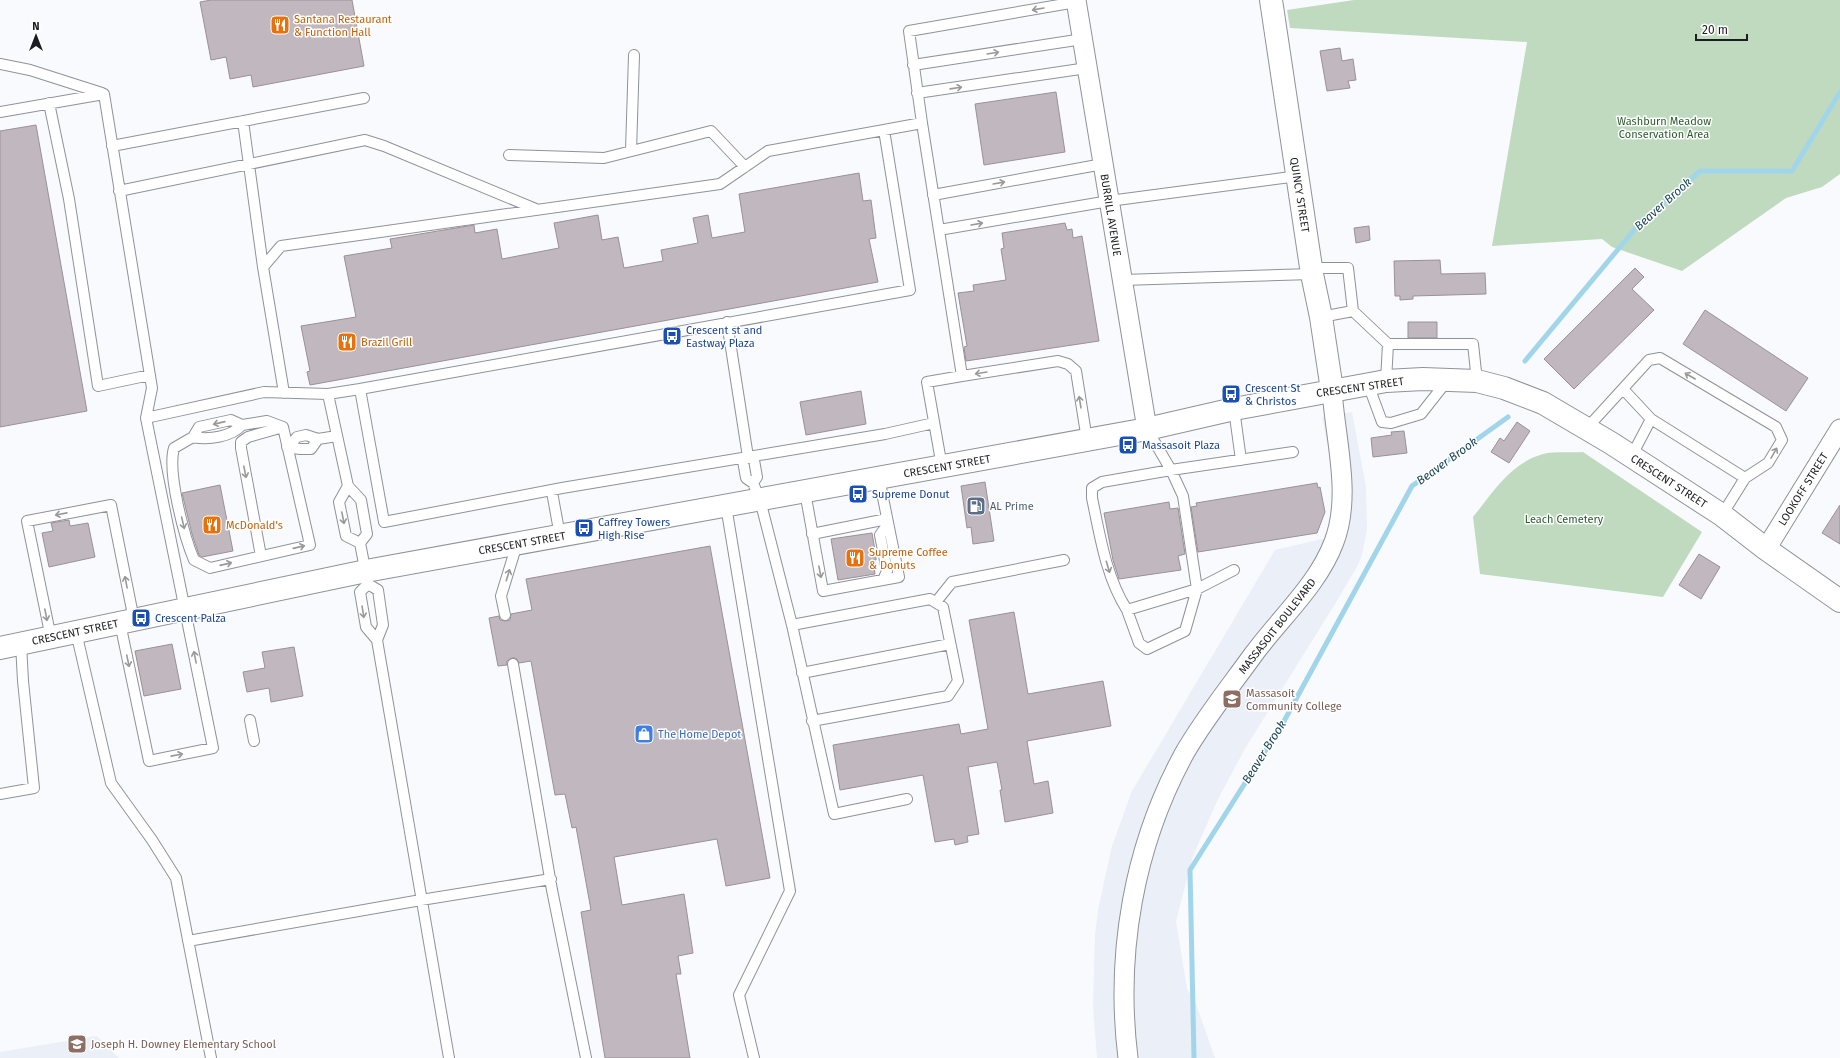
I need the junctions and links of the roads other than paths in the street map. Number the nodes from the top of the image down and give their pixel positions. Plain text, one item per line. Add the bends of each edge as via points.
1 (1271, 0) edge
2 (1076, 1) edge
3 (1082, 39) junction
4 (634, 55) dead end
5 (0, 64) edge
6 (913, 65) junction
7 (1087, 68) junction
8 (917, 93) junction
9 (104, 94) junction
10 (364, 98) dead end
11 (50, 103) junction
12 (0, 112) edge
13 (243, 121) junction
14 (922, 123) junction
15 (884, 130) junction
16 (112, 146) junction
17 (632, 151) junction
18 (509, 155) dead end
19 (249, 164) junction
20 (1103, 164) junction
21 (745, 167) junction
22 (1298, 176) junction
23 (119, 190) junction
24 (933, 195) junction
25 (1109, 201) junction
26 (536, 209) junction
27 (939, 230) junction
28 (263, 267) junction
29 (1312, 271) junction
30 (1122, 280) junction
31 (1353, 311) junction
32 (1321, 317) junction
33 (727, 322) junction
34 (1388, 344) junction
35 (150, 375) junction
36 (962, 376) junction
37 (1449, 380) junction
38 (1477, 381) junction
39 (1377, 383) junction
40 (360, 389) junction
41 (1623, 389) junction
42 (1332, 390) junction
43 (284, 393) junction
44 (328, 394) junction
45 (1234, 409) junction
46 (146, 418) junction
47 (1651, 419) junction
48 (934, 424) junction
49 (283, 427) junction
50 (1587, 428) junction
51 (1147, 429) junction
52 (1840, 429) edge
53 (337, 436) junction
54 (1087, 440) junction
55 (288, 447) junction
56 (1292, 452) dead end
57 (748, 457) junction
58 (1631, 457) junction
59 (1241, 460) junction
60 (942, 467) junction
61 (1170, 470) junction
62 (879, 478) junction
63 (1745, 478) junction
64 (348, 486) junction
65 (757, 491) junction
66 (552, 492) junction
67 (805, 492) junction
68 (726, 506) junction
69 (1722, 516) junction
70 (888, 522) junction
71 (812, 534) junction
72 (560, 536) junction
73 (360, 543) junction
74 (517, 544) junction
75 (1766, 549) junction
76 (261, 556) junction
77 (193, 558) junction
78 (1064, 560) dead end
79 (176, 563) junction
80 (1234, 570) dead end
81 (367, 578) junction
82 (1197, 590) junction
83 (1840, 601) edge
84 (936, 602) junction
85 (185, 610) junction
86 (1126, 610) junction
87 (504, 611) dead end
88 (127, 622) junction
89 (792, 625) junction
90 (76, 632) junction
91 (51, 638) junction
92 (377, 640) junction
93 (21, 644) junction
94 (950, 644) junction
95 (0, 648) edge
96 (513, 664) dead end
97 (802, 673) junction
98 (250, 720) dead end
99 (812, 721) junction
100 (254, 741) dead end
101 (0, 794) edge
102 (907, 799) dead end
103 (551, 879) junction
104 (422, 900) junction
105 (188, 941) junction
106 (211, 1058) edge
107 (448, 1058) edge
108 (586, 1058) edge
109 (754, 1058) edge
110 (1128, 1058) edge

1 - 22 main road, QUINCY STREET
2 - 3 street, BURRILL AVENUE
2 -> 6 lane via 909,31
6 -> 3 lane
3 - 7 street, BURRILL AVENUE
4 - 17 lane
5 - 9 lane via 30,70
6 - 8 lane
8 -> 7 lane
7 - 20 street, BURRILL AVENUE
8 - 14 lane
9 - 11 lane
9 - 16 lane
10 - 13 lane
11 - 12 lane
11 - 35 lane via 69,199 98,386
13 - 16 lane
13 - 19 lane
14 - 15 lane
14 - 24 lane
15 - 21 lane via 768,151
15 - 33 lane via 910,290
16 - 23 lane
17 - 18 lane via 604,158
17 - 21 lane via 711,131
19 - 23 lane
19 - 26 lane via 365,140
19 - 28 lane
24 -> 20 lane
20 - 25 street, BURRILL AVENUE
21 - 26 lane via 720,184
22 - 25 lane
22 - 29 main road, QUINCY STREET
23 - 35 lane
24 - 27 lane
27 -> 25 lane
25 - 30 street, BURRILL AVENUE
26 - 28 lane via 282,246
27 - 36 lane
28 - 43 lane
29 - 30 lane
29 - 31 lane via 1348,268
29 - 32 main road, QUINCY STREET
30 - 51 street, BURRILL AVENUE
31 - 32 lane
31 - 34 lane
32 - 42 main road, QUINCY STREET
33 - 40 lane
33 - 57 lane
34 - 38 lane via 1473,344
34 - 39 lane
35 - 46 lane via 152,388
36 - 48 lane via 927,382
54 -> 36 lane via 1076,371 1068,364 1058,361
37 - 38 main road, CRESCENT STREET
37 - 39 main road, CRESCENT STREET via 1423,379
37 - 39 lane via 1421,414 1391,423 1382,422
38 - 50 main road, CRESCENT STREET via 1504,388 1542,403
39 - 42 main road, CRESCENT STREET
40 - 44 lane
40 - 66 lane via 384,522
41 - 47 lane
41 - 50 lane
63 -> 41 lane via 1772,458 1782,440 1776,427 1660,358 1649,360
42 - 45 main road, CRESCENT STREET
42 - 110 street, MASSASOIT BOULEVARD via 1343,486 1341,518 1334,542 1317,576 1256,651 1185,753 1149,834 1137,876 1128,923 1123,972 1124,1028
43 - 44 lane
43 - 46 lane via 264,392
44 - 53 lane
45 - 51 main road, CRESCENT STREET
45 - 59 lane
46 - 79 lane
47 - 58 lane
47 - 63 lane
48 - 57 lane
48 - 60 lane
49 - 55 lane
49 -> 76 lane via 248,437 242,442
49 -> 77 lane via 267,421 242,425 231,420 199,427 193,437 174,448 171,458 175,491
50 - 58 main road, CRESCENT STREET
51 - 54 main road, CRESCENT STREET
51 - 61 lane
52 - 75 street, LOOKOFF STREET
53 - 55 lane via 318,439 311,448
53 - 64 lane
54 - 60 main road, CRESCENT STREET
76 -> 55 lane via 310,545
56 - 59 lane
57 - 65 lane via 754,460
57 - 66 lane via 562,488
58 - 69 main road, CRESCENT STREET
59 - 61 lane
60 - 62 main road, CRESCENT STREET
61 - 82 lane via 1183,496
61 -> 86 lane via 1102,482 1092,488 1107,565 1118,597
62 - 67 main road, CRESCENT STREET
62 - 70 lane
63 - 69 lane
64 - 73 lane via 361,500 367,534
64 -> 73 lane via 339,502 346,536
65 - 67 main road, CRESCENT STREET
65 - 68 main road, CRESCENT STREET
65 - 89 lane
66 - 72 lane
67 - 71 lane
68 - 72 main road, CRESCENT STREET
68 - 109 lane via 790,890 739,995
69 - 75 main road, CRESCENT STREET
70 - 71 lane
71 -> 70 lane via 824,591 899,577
72 - 74 main road, CRESCENT STREET
73 - 81 lane
74 - 81 main road, CRESCENT STREET
87 -> 74 lane via 501,596
75 - 83 main road, CRESCENT STREET
77 -> 76 lane via 210,568
77 - 79 lane
78 - 84 lane via 952,582
79 - 85 lane
80 - 82 lane
81 - 85 main road, CRESCENT STREET
81 - 92 lane via 378,590 383,626
81 -> 92 lane via 360,592 361,599 366,627
82 - 86 lane
82 - 86 lane via 1185,631 1147,649 1139,643
84 - 89 lane via 930,599
84 - 94 lane via 942,607
85 - 88 main road, CRESCENT STREET
88 -> 85 lane via 149,761 213,748
88 - 90 main road, CRESCENT STREET
88 -> 91 lane via 111,504 27,521
89 - 97 lane
90 - 91 main road, CRESCENT STREET
90 - 105 lane via 111,783 176,878
91 - 93 main road, CRESCENT STREET
92 - 104 lane
93 - 95 main road, CRESCENT STREET
93 - 101 lane via 34,788
94 - 97 lane
94 - 99 lane via 958,681 948,696
96 - 103 lane
97 - 99 lane
98 - 100 lane
99 - 102 lane via 834,814
103 - 104 lane
103 - 108 lane
104 - 105 lane
104 - 107 lane
105 - 106 lane

